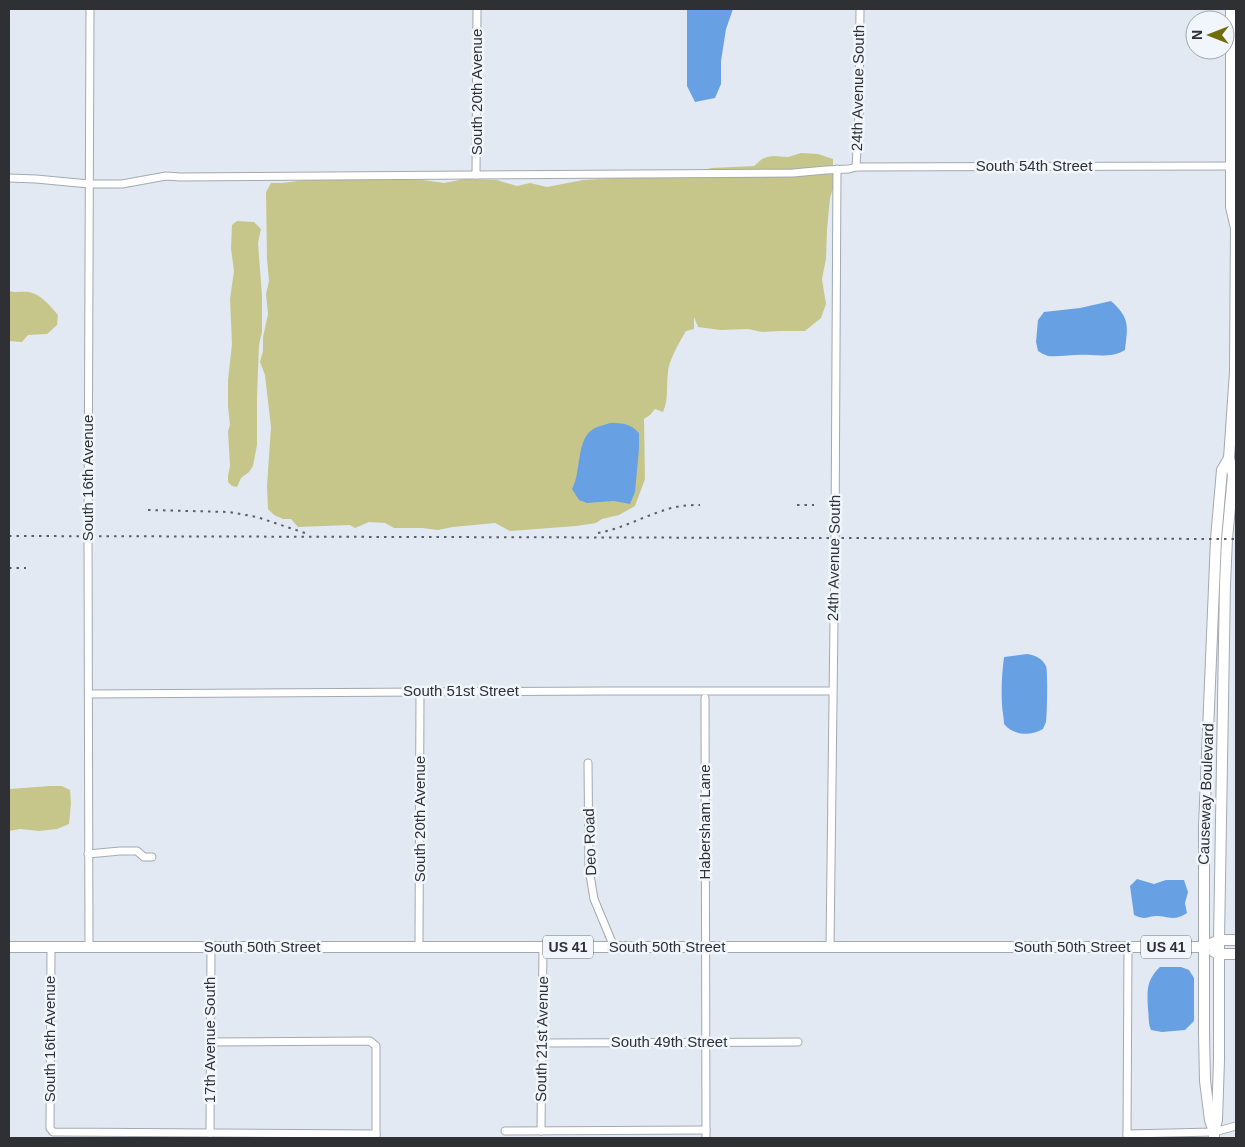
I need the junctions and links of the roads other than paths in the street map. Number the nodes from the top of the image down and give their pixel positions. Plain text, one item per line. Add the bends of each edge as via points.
1 (90, 9) edge
2 (477, 9) edge
3 (860, 9) edge
4 (1233, 60) edge
5 (1230, 166) junction
6 (856, 167) junction
7 (837, 169) junction
8 (476, 175) junction
9 (9, 178) edge
10 (89, 184) junction
11 (1236, 201) edge
12 (1236, 228) edge
13 (1229, 458) junction
14 (1211, 645) junction
15 (420, 691) junction
16 (832, 691) junction
17 (89, 694) junction
18 (705, 698) dead end
19 (1222, 730) junction
20 (588, 763) dead end
21 (88, 854) junction
22 (152, 857) dead end
23 (1219, 940) junction
24 (1236, 940) edge
25 (9, 947) edge
26 (51, 947) junction
27 (89, 947) junction
28 (211, 947) junction
29 (419, 947) junction
30 (543, 947) junction
31 (614, 947) junction
32 (706, 947) junction
33 (830, 947) junction
34 (1128, 947) junction
35 (1204, 947) junction
36 (1219, 954) junction
37 (1236, 954) edge
38 (210, 1042) junction
39 (706, 1042) junction
40 (798, 1042) dead end
41 (541, 1043) junction
42 (1236, 1126) edge
43 (706, 1130) junction
44 (505, 1131) dead end
45 (540, 1131) junction
46 (210, 1133) junction
47 (104, 1135) edge
48 (1214, 1135) edge
49 (376, 1136) edge
50 (1127, 1136) edge
51 (706, 1138) edge

1 - 10 street, South 16th Avenue
2 - 8 street, South 20th Avenue
3 - 6 street, 24th Avenue South via 860,115
4 - 5 main road, Causeway Boulevard
5 - 6 street, South 54th Street
5 - 11 main road via 1236,171
5 - 12 main road, Causeway Boulevard via 1230,207
6 - 7 street, South 54th Street
7 - 8 street, South 54th Street via 793,174
7 - 16 street, 24th Avenue South
8 - 10 street, South 54th Street via 166,176 122,184
9 - 10 street, South 54th Street
10 - 17 street, South 16th Avenue
12 - 13 main road, Causeway Boulevard via 1235,372
13 - 14 main road, Causeway Boulevard via 1222,470
13 - 19 main road, Causeway Boulevard via 1232,475 1224,584
14 - 19 main road via 1216,661 1213,718 1214,724
14 - 35 main road, Causeway Boulevard via 1204,827
15 - 16 street, South 51st Street
15 - 17 street, South 51st Street
15 - 29 street, South 20th Avenue
16 - 33 street, 24th Avenue South
17 - 21 street, South 16th Avenue
18 - 32 street, Habersham Lane
19 - 23 main road, Causeway Boulevard
20 - 31 street, Deo Road via 588,869 594,898
21 - 22 street via 137,851
21 - 27 street, South 16th Avenue
23 - 24 main road, South 50th Street / US 41
23 - 35 main road, South 50th Street / US 41
23 - 36 main road, Causeway Boulevard
25 - 26 main road, South 50th Street / US 41
26 - 27 main road, South 50th Street / US 41
26 - 47 street, South 16th Avenue via 50,1128 53,1132
27 - 28 main road, South 50th Street / US 41
28 - 29 main road, South 50th Street / US 41
28 - 38 street, 17th Avenue South
29 - 30 main road, South 50th Street / US 41
30 - 31 main road, South 50th Street / US 41
30 - 41 street, South 21st Avenue
31 - 32 main road, South 50th Street / US 41
32 - 33 main road, South 50th Street / US 41
32 - 39 street, Habersham Lane
33 - 34 main road, South 50th Street / US 41
34 - 35 main road, South 50th Street / US 41
34 - 50 street
35 - 36 main road, South 50th Street / US 41
35 - 48 main road, Causeway Boulevard via 1205,1081
36 - 37 main road, South 50th Street / US 41
36 - 48 main road, Causeway Boulevard via 1219,1060
38 - 46 street, 17th Avenue South
38 - 49 street via 370,1041 376,1046
39 - 40 street, South 49th Street
39 - 41 street, South 49th Street
39 - 43 street, Habersham Lane
41 - 45 street, South 21st Avenue
42 - 48 street
43 - 45 street
43 - 51 street, Habersham Lane
44 - 45 street
46 - 47 street
46 - 49 street
48 - 50 street

